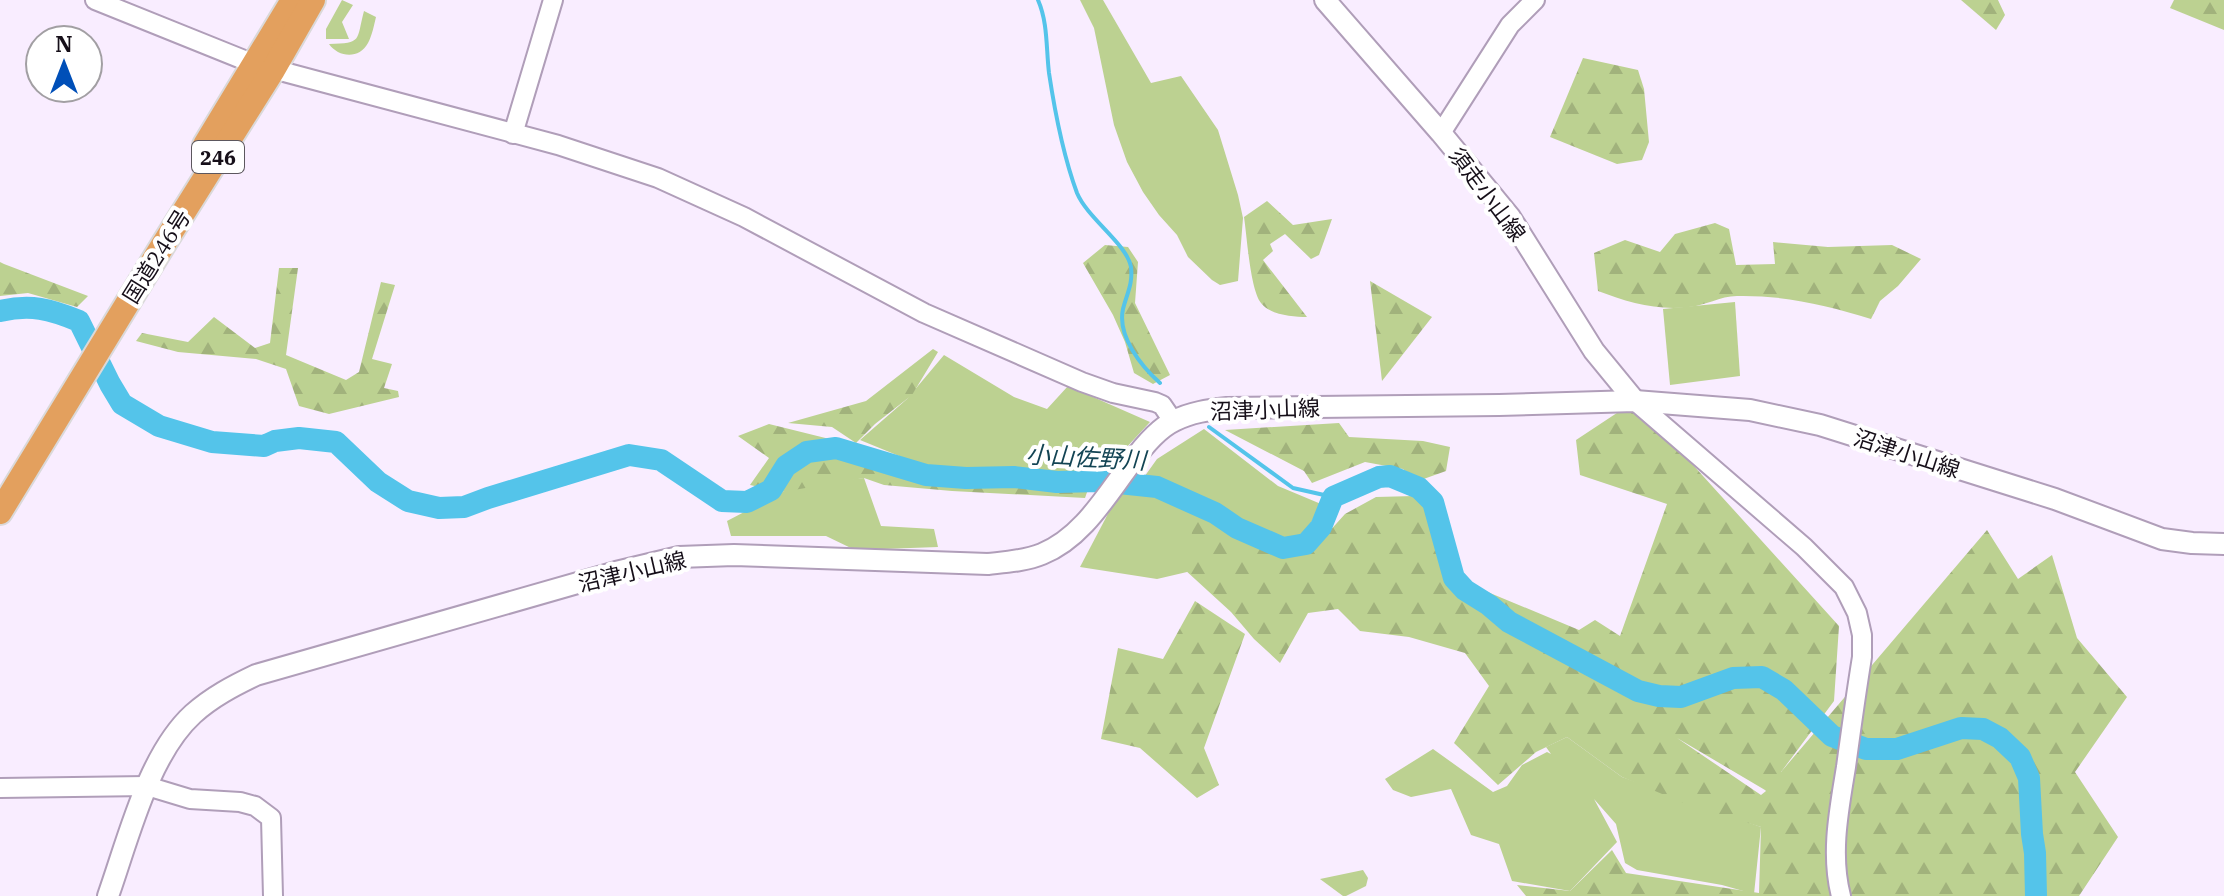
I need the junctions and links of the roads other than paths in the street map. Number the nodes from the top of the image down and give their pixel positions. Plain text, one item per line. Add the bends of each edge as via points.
1 (95, 0) edge
2 (293, 0) edge
3 (313, 0) edge
4 (553, 0) edge
5 (1325, 0) edge
6 (1535, 0) edge
7 (264, 67) junction
8 (1441, 133) junction
9 (513, 134) junction
10 (77, 369) junction
11 (1635, 401) junction
12 (1173, 421) junction
13 (0, 481) edge
14 (0, 512) edge
15 (2224, 544) edge
16 (147, 786) junction
17 (0, 788) edge
18 (108, 896) edge
19 (273, 896) edge
20 (1841, 896) edge

1 - 7 street
2 - 7 highway, 国道246号 / 246
3 - 7 highway, 国道246号 / 246
4 - 9 street
5 - 8 main road, 須走小山線
6 - 8 street via 1510,25
7 - 9 street
7 - 10 highway, 国道246号 / 246
8 - 11 main road, 須走小山線 via 1510,217 1594,351
9 - 12 street via 693,193 924,313 1082,382 1162,405
10 - 13 highway, 国道246号 / 246
10 - 14 highway, 国道246号 / 246
11 - 12 main road, 沼津小山線 via 1227,408
11 - 15 main road, 沼津小山線 via 1750,410 1820,425 2055,499 2162,539
11 - 20 street via 1804,547 1844,587 1857,613 1862,657 1835,858
12 - 16 main road, 沼津小山線 via 1138,454 1076,531 1042,554 988,564 679,557 602,575 230,687 173,737
16 - 17 street
16 - 18 main road, 沼津小山線
16 - 19 street via 190,799 240,802 271,818

